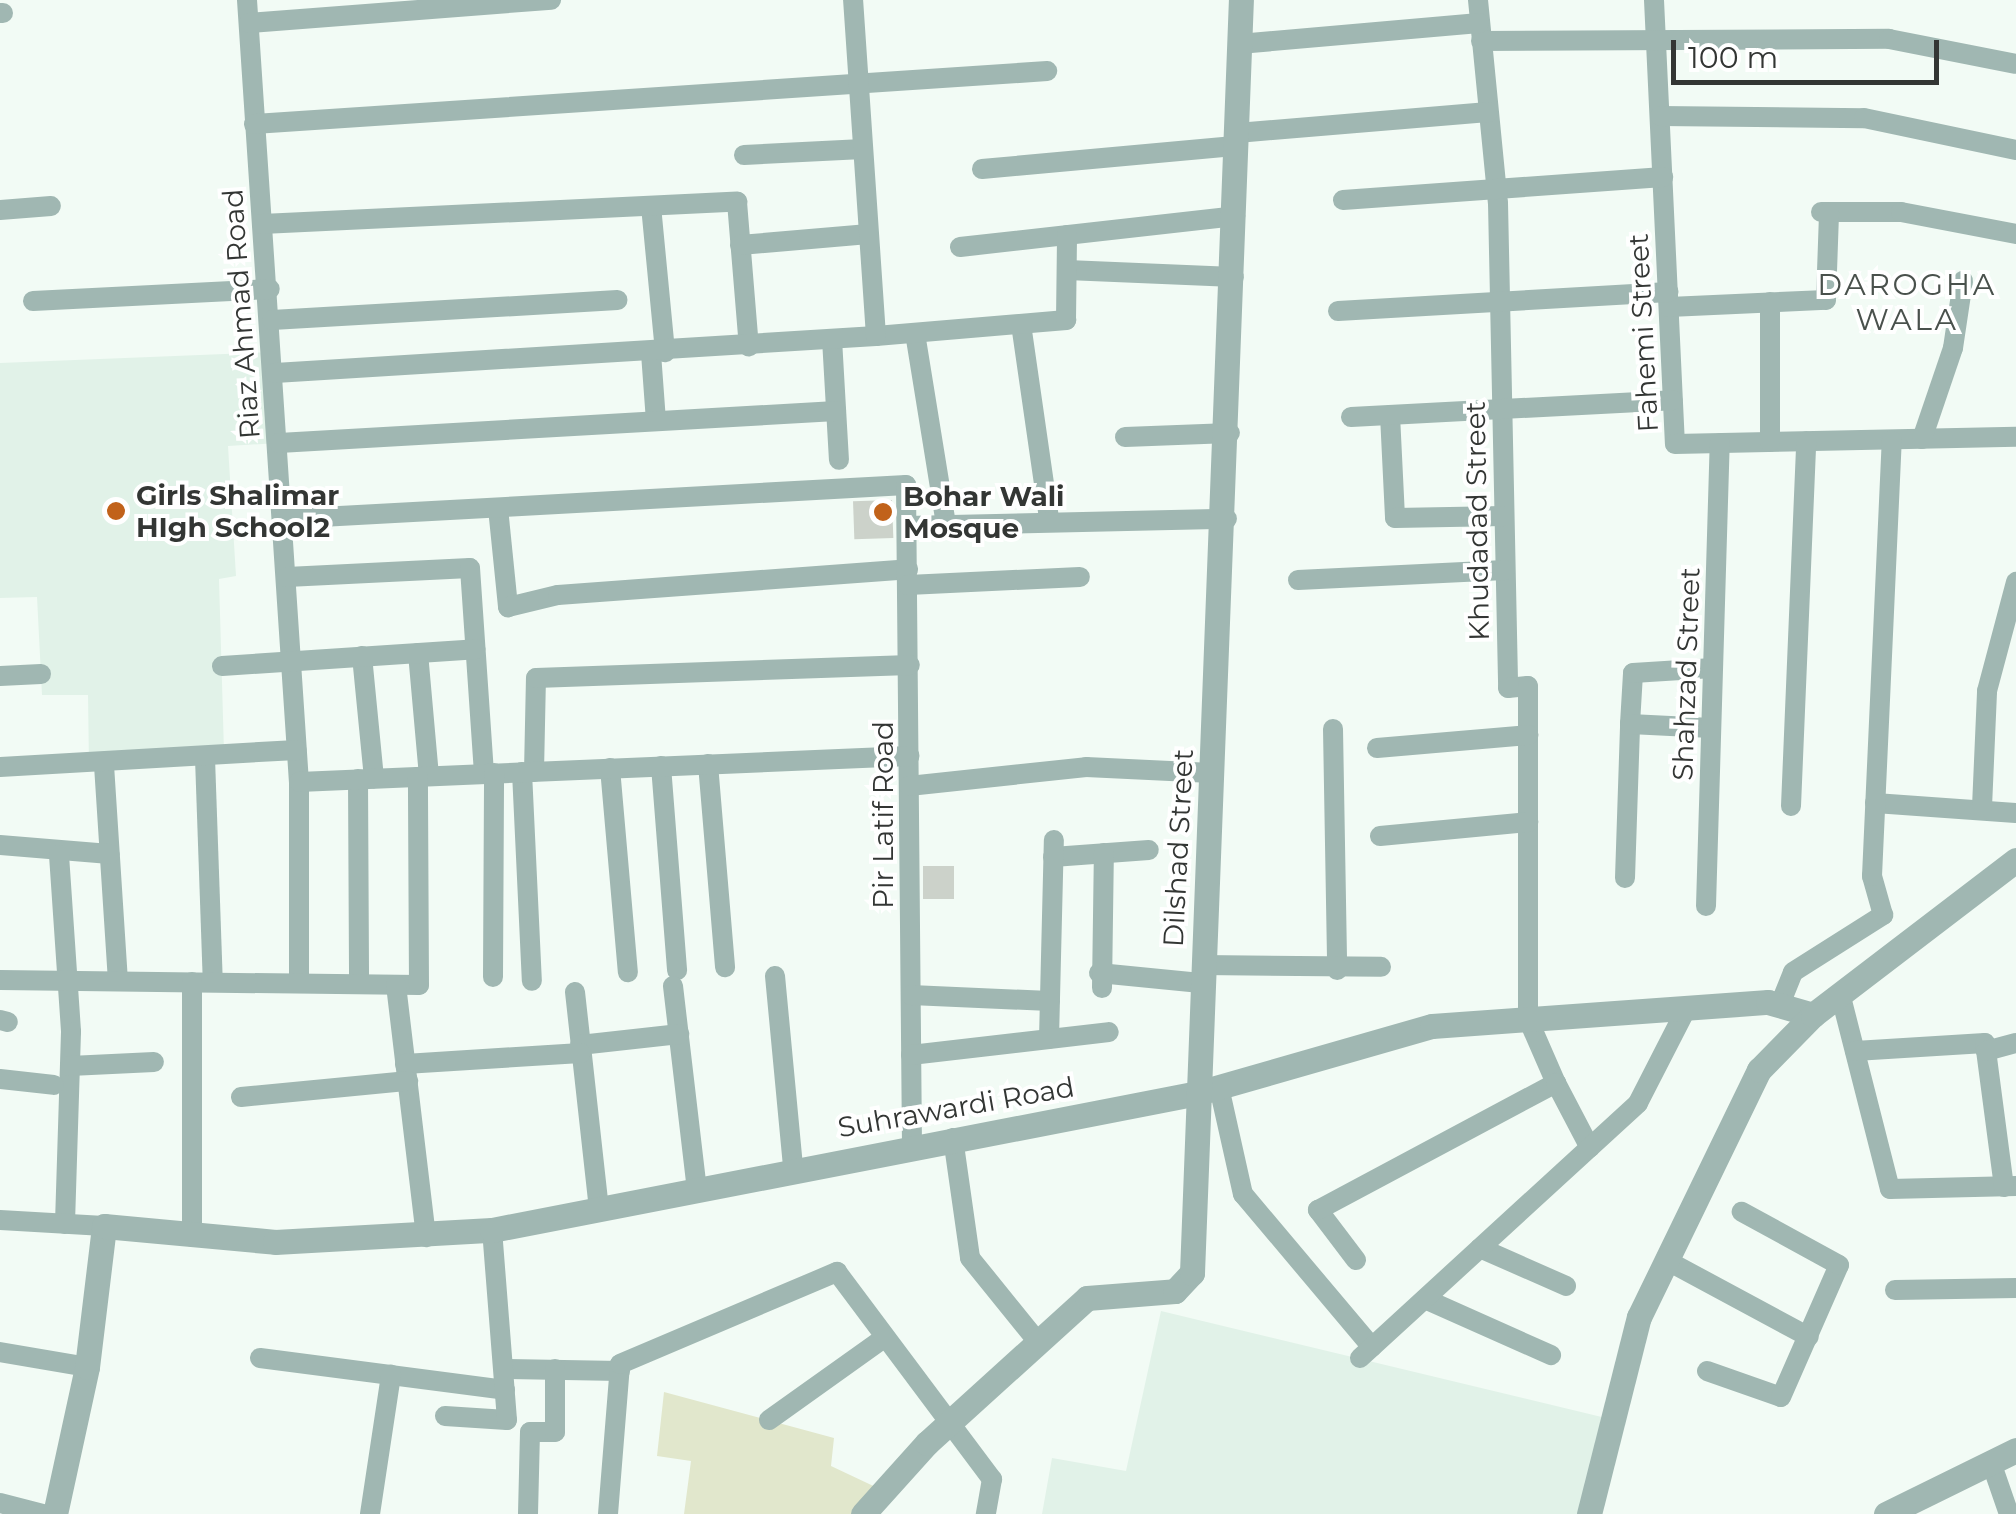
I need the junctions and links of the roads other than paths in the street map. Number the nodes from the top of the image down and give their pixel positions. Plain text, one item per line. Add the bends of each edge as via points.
1 (247, 0) edge
2 (550, 0) edge
3 (853, 0) edge
4 (1240, 0) edge
5 (1478, 0) edge
6 (1654, 0) edge
7 (249, 23) junction
8 (1480, 32) junction
9 (1656, 36) junction
10 (1240, 44) junction
11 (2016, 64) edge
12 (1047, 71) dead end
13 (859, 83) junction
14 (1488, 112) junction
15 (1660, 116) junction
16 (254, 124) junction
17 (1237, 140) junction
18 (863, 149) junction
19 (2016, 150) edge
20 (744, 155) dead end
21 (982, 169) dead end
22 (1662, 177) junction
23 (1496, 189) junction
24 (1343, 200) dead end
25 (52, 206) dead end
26 (651, 206) junction
27 (0, 210) edge
28 (1235, 216) junction
29 (262, 224) junction
30 (869, 234) junction
31 (2016, 234) edge
32 (1067, 235) junction
33 (740, 245) junction
34 (960, 247) dead end
35 (1067, 270) junction
36 (1234, 277) junction
37 (1963, 281) dead end
38 (270, 290) junction
39 (616, 300) dead end
40 (1668, 300) junction
41 (33, 302) dead end
42 (1500, 302) junction
43 (1770, 302) junction
44 (1338, 312) dead end
45 (272, 320) junction
46 (1022, 324) junction
47 (916, 333) junction
48 (876, 336) junction
49 (832, 339) junction
50 (749, 347) junction
51 (658, 352) junction
52 (275, 373) junction
53 (1673, 400) junction
54 (1502, 409) junction
55 (836, 411) junction
56 (1390, 415) junction
57 (1350, 417) dead end
58 (656, 421) junction
59 (1230, 434) junction
60 (1124, 437) dead end
61 (2016, 437) edge
62 (1922, 439) junction
63 (1892, 440) junction
64 (1806, 441) junction
65 (1770, 442) junction
66 (279, 443) junction
67 (1720, 443) junction
68 (839, 460) dead end
69 (498, 508) junction
70 (1504, 516) junction
71 (284, 519) junction
72 (1049, 519) junction
73 (1228, 519) junction
74 (946, 524) junction
75 (907, 526) junction
76 (1505, 570) junction
77 (287, 577) junction
78 (908, 577) junction
79 (1080, 577) dead end
80 (1298, 580) dead end
81 (2016, 582) edge
82 (476, 650) junction
83 (418, 652) junction
84 (362, 656) junction
85 (292, 660) junction
86 (910, 665) junction
87 (222, 666) dead end
88 (1713, 668) junction
89 (41, 674) dead end
90 (0, 676) edge
91 (1630, 724) junction
92 (1711, 728) junction
93 (1333, 729) dead end
94 (1528, 735) junction
95 (1377, 748) dead end
96 (297, 750) junction
97 (909, 756) junction
98 (205, 758) junction
99 (708, 764) junction
100 (104, 765) junction
101 (661, 766) junction
102 (0, 767) edge
103 (610, 768) junction
104 (528, 772) junction
105 (489, 773) junction
106 (1212, 773) junction
107 (424, 776) junction
108 (366, 779) junction
109 (299, 782) junction
110 (909, 786) junction
111 (1875, 803) junction
112 (1791, 806) dead end
113 (1982, 808) junction
114 (2016, 813) edge
115 (1528, 822) junction
116 (1380, 836) dead end
117 (0, 846) edge
118 (1149, 850) dead end
119 (1104, 853) junction
120 (58, 854) junction
121 (110, 854) junction
122 (2016, 860) edge
123 (1625, 878) dead end
124 (1706, 906) dead end
125 (1381, 967) dead end
126 (725, 968) dead end
127 (1336, 970) junction
128 (628, 972) dead end
129 (1202, 974) junction
130 (775, 976) dead end
131 (493, 977) dead end
132 (0, 980) edge
133 (63, 981) junction
134 (118, 981) junction
135 (532, 981) dead end
136 (203, 982) junction
137 (299, 983) junction
138 (360, 983) junction
139 (396, 985) junction
140 (575, 992) dead end
141 (911, 995) junction
142 (1840, 997) junction
143 (1050, 1001) junction
144 (1781, 1002) junction
145 (1684, 1013) junction
146 (1813, 1015) junction
147 (1528, 1020) junction
148 (1109, 1032) dead end
149 (679, 1034) junction
150 (1050, 1039) junction
151 (2016, 1043) edge
152 (581, 1049) junction
153 (1855, 1051) junction
154 (1986, 1051) junction
155 (911, 1055) junction
156 (154, 1062) dead end
157 (70, 1066) junction
158 (406, 1072) junction
159 (0, 1079) edge
160 (1556, 1084) junction
161 (54, 1085) dead end
162 (1208, 1090) junction
163 (241, 1097) dead end
164 (2007, 1135) edge
165 (953, 1138) junction
166 (912, 1146) junction
167 (1590, 1148) junction
168 (793, 1168) junction
169 (2010, 1187) edge
170 (697, 1191) junction
171 (599, 1209) junction
172 (1742, 1212) dead end
173 (0, 1220) edge
174 (66, 1224) junction
175 (104, 1226) junction
176 (492, 1230) junction
177 (192, 1237) junction
178 (426, 1238) junction
179 (1480, 1248) junction
180 (1356, 1260) dead end
181 (1666, 1260) junction
182 (1566, 1286) dead end
183 (2016, 1288) edge
184 (1895, 1290) dead end
185 (1425, 1299) junction
186 (1809, 1336) junction
187 (884, 1338) junction
188 (1038, 1342) junction
189 (0, 1352) edge
190 (1551, 1355) dead end
191 (260, 1358) dead end
192 (87, 1367) junction
193 (555, 1369) junction
194 (620, 1370) junction
195 (1707, 1370) dead end
196 (391, 1375) junction
197 (505, 1379) junction
198 (444, 1416) dead end
199 (769, 1420) dead end
200 (947, 1425) junction
201 (2016, 1450) edge
202 (1992, 1465) junction
203 (0, 1503) edge
204 (44, 1514) edge
205 (55, 1514) edge
206 (370, 1514) edge
207 (528, 1514) edge
208 (608, 1514) edge
209 (863, 1514) edge
210 (986, 1514) edge
211 (1589, 1514) edge
212 (1886, 1514) edge
213 (2010, 1514) edge

1 - 7 street, Riaz Ahmad Road
2 - 7 street
3 - 13 street
4 - 10 street, Dilshad Street
5 - 8 street, Khudadad Street
6 - 9 street, Fahemi Street
7 - 16 street, Riaz Ahmad Road
8 - 9 street
8 - 10 street
8 - 14 street, Khudadad Street
9 - 11 street via 1889,39
9 - 15 street, Fahemi Street
10 - 17 street, Dilshad Street
12 - 13 street
13 - 16 street
13 - 18 street
14 - 17 street
14 - 23 street, Khudadad Street
15 - 19 street via 1864,118
15 - 22 street, Fahemi Street
16 - 29 street, Riaz Ahmad Road
17 - 21 street
17 - 28 street, Dilshad Street
18 - 20 street
18 - 30 street
22 - 23 street
22 - 40 street, Fahemi Street
23 - 24 street
23 - 42 street, Khudadad Street
25 - 27 street
26 - 29 street
26 - 33 street via 736,202
26 - 51 street
28 - 32 street
28 - 36 street, Dilshad Street
29 - 38 street, Riaz Ahmad Road
30 - 33 street
30 - 48 street
31 - 43 street via 1902,212 1825,212 1826,300
32 - 34 street
32 - 35 street
33 - 50 street
35 - 36 street
35 - 46 street via 1066,320
36 - 59 street, Dilshad Street
37 - 62 street via 1953,348
38 - 41 street
38 - 45 street, Riaz Ahmad Road
39 - 45 street
40 - 42 street
40 - 43 street
40 - 53 street, Fahemi Street
42 - 44 street
42 - 54 street, Khudadad Street
43 - 65 street
45 - 52 street, Riaz Ahmad Road
46 - 47 street
46 - 72 street
47 - 48 street
47 - 74 street
48 - 49 street
49 - 50 street
49 - 55 street
50 - 51 street
51 - 52 street
51 - 58 street
52 - 66 street, Riaz Ahmad Road
53 - 54 street
53 - 67 street, Fahemi Street via 1676,444
54 - 56 street
54 - 70 street, Khudadad Street
55 - 58 street
55 - 68 street
56 - 57 street
56 - 70 street via 1395,518
58 - 66 street
59 - 60 street
59 - 73 street, Dilshad Street
61 - 62 street, Fahemi Street
62 - 63 street, Fahemi Street
63 - 64 street, Fahemi Street
63 - 111 street
64 - 65 street, Fahemi Street
64 - 112 street
65 - 67 street, Fahemi Street
66 - 71 street, Riaz Ahmad Road
67 - 88 street, Shahzad Street
69 - 71 street
69 - 75 street, Pir Latif Road via 906,486
69 - 78 street via 508,607 558,595
70 - 76 street, Khudadad Street
71 - 77 street, Riaz Ahmad Road
72 - 73 street via 1049,527
72 - 74 street
73 - 106 street, Dilshad Street
74 - 75 street
75 - 78 street, Pir Latif Road
76 - 80 street
76 - 94 street, Khudadad Street via 1508,688 1528,686
77 - 82 street via 470,568
77 - 85 street, Riaz Ahmad Road
78 - 79 street
78 - 86 street, Pir Latif Road
81 - 113 street via 1987,691
82 - 83 street
82 - 105 street
83 - 84 street
83 - 107 street
84 - 85 street
84 - 108 street
85 - 87 street
85 - 96 street, Riaz Ahmad Road
86 - 97 street, Pir Latif Road
86 - 104 street via 536,678
88 - 91 street via 1633,673
88 - 92 street, Shahzad Street
89 - 90 street
91 - 92 street
91 - 123 street
92 - 124 street, Shahzad Street
93 - 127 street
94 - 95 street
94 - 115 street, Khudadad Street
96 - 98 street
96 - 109 street, Riaz Ahmad Road
97 - 99 street
97 - 110 street, Pir Latif Road
98 - 100 street
98 - 136 street
99 - 101 street
99 - 126 street
100 - 102 street
100 - 121 street
101 - 103 street
101 - 149 street
103 - 104 street
103 - 128 street
104 - 105 street
104 - 135 street
105 - 107 street
105 - 131 street
106 - 110 street via 1086,767
106 - 129 street, Dilshad Street
107 - 108 street
107 - 139 street via 419,985
108 - 109 street
108 - 138 street
109 - 137 street, Riaz Ahmad Road
110 - 141 street, Pir Latif Road
111 - 113 street
111 - 144 street via 1881,923 1792,972
113 - 114 street
115 - 116 street
115 - 147 street, Khudadad Street
117 - 120 street
118 - 119 street
119 - 129 street via 1100,980
119 - 143 street via 1054,848
120 - 121 street
120 - 133 street
121 - 134 street
122 - 142 street
125 - 127 street
127 - 129 street
129 - 162 street, Dilshad Street
130 - 168 street
132 - 133 street
133 - 134 street
133 - 157 street
134 - 136 street
136 - 137 street
136 - 177 street
137 - 138 street
138 - 139 street
139 - 158 street
140 - 152 street
141 - 143 street
141 - 155 street, Pir Latif Road
142 - 146 street
142 - 153 street
143 - 150 street
144 - 145 street, Suhrawardi Road
144 - 146 street, Suhrawardi Road
145 - 147 street, Suhrawardi Road
145 - 167 street via 1638,1103
146 - 181 street via 1754,1079
147 - 160 street
147 - 162 street, Suhrawardi Road via 1432,1026
148 - 150 street
149 - 152 street
149 - 170 street
150 - 155 street
151 - 154 street
152 - 158 street
152 - 171 street
153 - 154 street via 1985,1043
153 - 169 street via 1890,1189
154 - 164 street
155 - 166 street, Pir Latif Road
156 - 157 street
157 - 174 street
158 - 163 street
158 - 178 street
159 - 161 street
160 - 167 street
160 - 180 street via 1318,1210
162 - 165 street, Suhrawardi Road
162 - 185 street via 1242,1194 1366,1352
162 - 188 street, Dilshad Street via 1190,1280 1175,1291 1087,1298
164 - 169 street
165 - 166 street, Suhrawardi Road
165 - 188 street via 970,1258
166 - 168 street, Suhrawardi Road
167 - 179 street
168 - 170 street, Suhrawardi Road
170 - 171 street, Suhrawardi Road
171 - 176 street, Suhrawardi Road
172 - 186 street via 1839,1263
173 - 174 street
174 - 175 street
175 - 177 street, Suhrawardi Road
175 - 192 street
176 - 178 street, Suhrawardi Road
176 - 197 street
177 - 178 street, Suhrawardi Road
179 - 182 street
179 - 185 street
181 - 186 street
181 - 211 street via 1617,1386
183 - 184 street
185 - 190 street
186 - 195 street via 1781,1398
187 - 194 street via 837,1272
187 - 199 street
187 - 200 street
188 - 200 street, Dilshad Street
189 - 192 street
191 - 196 street
192 - 205 street
193 - 194 street
193 - 197 street
193 - 207 street via 554,1432 530,1432
194 - 208 street
196 - 197 street
196 - 206 street
197 - 198 street via 507,1420
200 - 209 street, Dilshad Street
200 - 210 street via 992,1479
201 - 202 street
202 - 212 street
202 - 213 street
203 - 204 street

